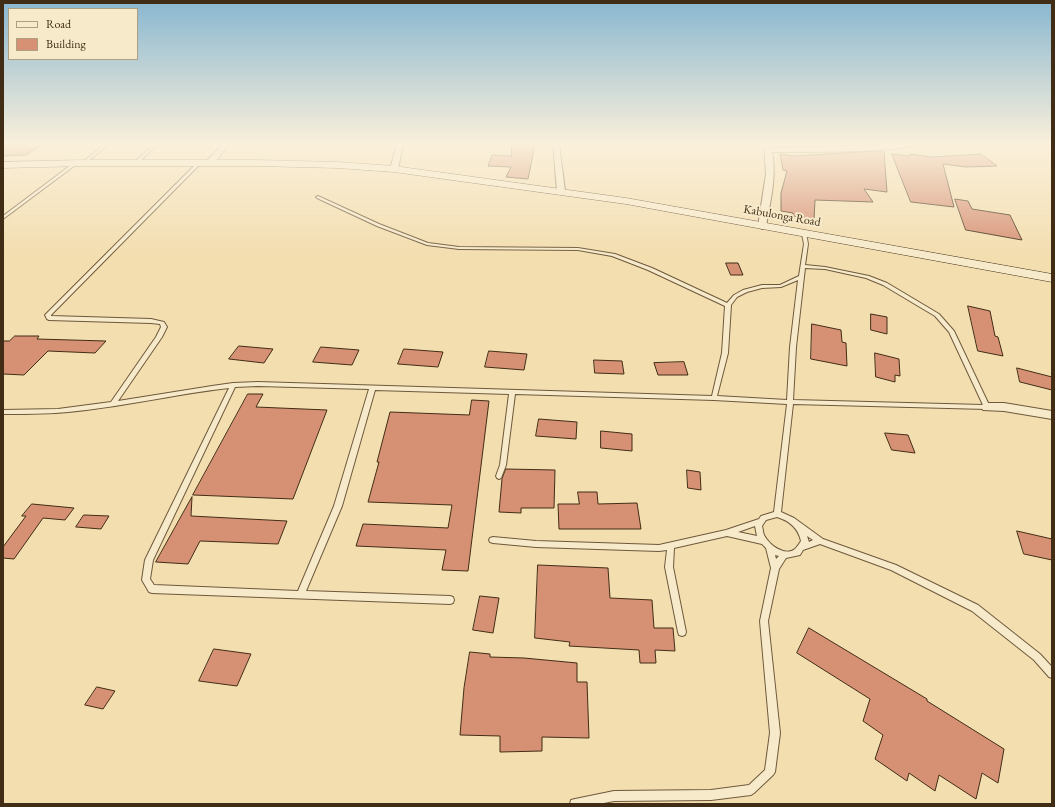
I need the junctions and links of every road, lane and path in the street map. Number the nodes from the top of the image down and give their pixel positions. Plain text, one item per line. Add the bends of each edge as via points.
1 (54, 182) edge
2 (185, 182) edge
3 (490, 182) edge
4 (560, 182) edge
5 (769, 182) edge
6 (561, 191) junction
7 (318, 197) dead end
8 (3, 218) edge
9 (762, 226) junction
10 (804, 234) junction
11 (803, 266) junction
12 (801, 277) junction
13 (1052, 278) edge
14 (728, 305) junction
15 (233, 385) junction
16 (372, 387) junction
17 (512, 392) junction
18 (714, 398) junction
19 (790, 402) junction
20 (113, 404) junction
21 (987, 407) junction
22 (3, 412) edge
23 (1052, 414) edge
24 (499, 476) dead end
25 (777, 514) junction
26 (759, 522) junction
27 (797, 524) junction
28 (726, 533) junction
29 (492, 540) dead end
30 (820, 541) junction
31 (763, 542) junction
32 (671, 545) junction
33 (769, 547) junction
34 (802, 547) junction
35 (784, 554) junction
36 (775, 568) junction
37 (300, 594) junction
38 (450, 600) dead end
39 (682, 632) dead end
40 (1052, 674) edge
41 (575, 804) edge

1 - 8 lane
2 - 20 lane via 48,315 49,318 162,323 164,327 159,337
3 - 6 main road, Kabulonga Road
4 - 6 street
5 - 9 street
6 - 9 main road, Kabulonga Road
7 - 14 lane via 378,225 428,244 458,248 578,249 613,256 650,269
9 - 10 main road, Kabulonga Road
10 - 11 lane via 806,244
10 - 13 main road, Kabulonga Road
11 - 12 lane
11 - 21 lane via 867,277 937,315 951,331
12 - 14 lane via 781,286 758,287 737,294
12 - 19 lane
14 - 18 lane via 725,353
15 - 16 lane
15 - 20 lane via 207,387
15 - 37 lane via 149,560 146,580 152,589
16 - 17 lane
16 - 37 lane via 338,506
17 - 18 lane
17 - 24 lane via 503,466
18 - 19 lane
19 - 21 lane
19 - 25 lane
20 - 22 lane via 56,411
21 - 23 street
25 - 26 lane via 769,515
25 - 27 lane
26 - 28 lane
26 - 31 lane via 759,535
27 - 30 lane
27 - 34 lane via 804,536 805,542
28 - 31 lane
28 - 32 lane
29 - 32 lane via 659,548
30 - 34 lane
30 - 40 lane via 893,566 975,608 1037,657
31 - 33 lane
32 - 39 lane via 669,567
33 - 35 lane
33 - 36 lane
34 - 35 lane via 798,552
35 - 36 lane
36 - 41 lane via 764,621 775,733 770,772 751,790 711,795 614,796
37 - 38 lane

